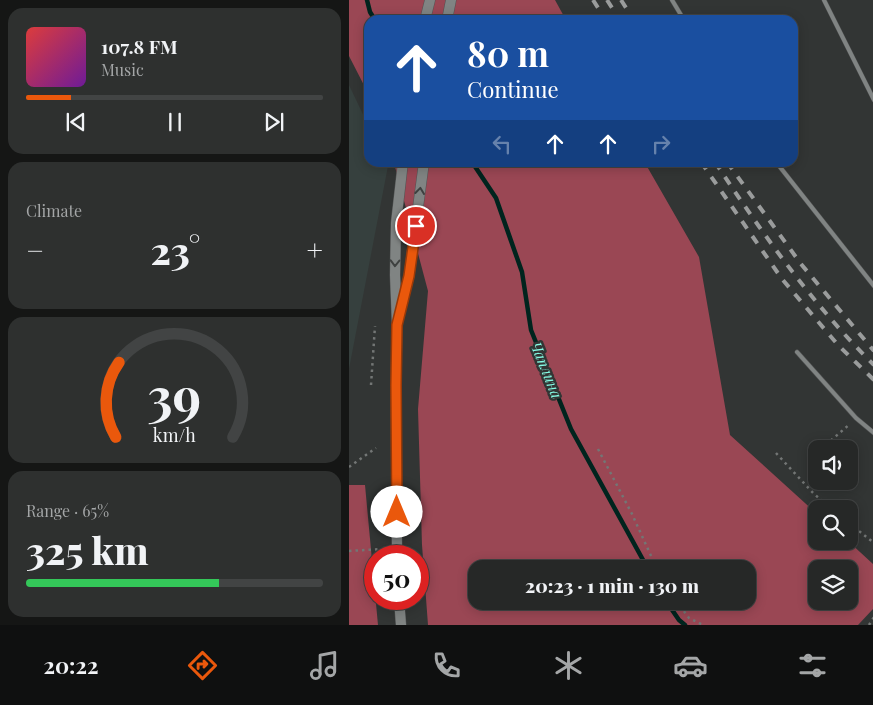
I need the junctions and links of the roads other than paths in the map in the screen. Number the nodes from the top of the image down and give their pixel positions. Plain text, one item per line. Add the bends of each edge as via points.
1 (430, 0) edge
2 (451, 0) edge
3 (672, 0) edge
4 (824, 0) edge
5 (426, 15) edge
6 (448, 15) edge
7 (681, 15) edge
8 (873, 100) edge
9 (402, 167) edge
10 (423, 167) edge
11 (780, 167) edge
12 (873, 286) edge
13 (397, 325) junction
14 (797, 352) dead end
15 (873, 434) edge
16 (397, 545) edge
17 (400, 610) edge
18 (401, 625) edge

1 - 5 main road
2 - 6 main road
3 - 7 lane
4 - 8 lane
9 -> 13 main road via 396,223
13 -> 10 main road via 409,276
11 - 12 lane
13 - 16 main road
14 - 15 lane
17 - 18 main road

